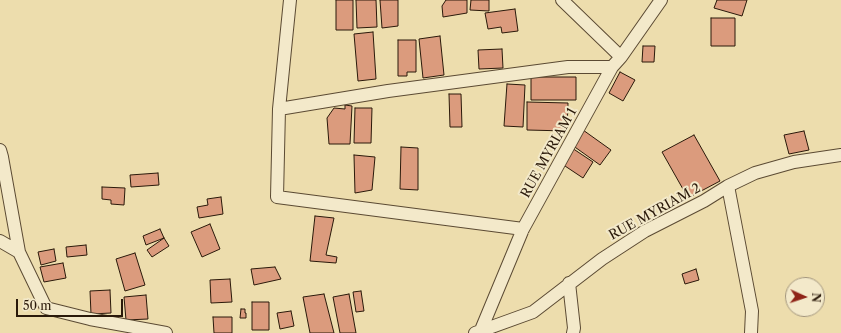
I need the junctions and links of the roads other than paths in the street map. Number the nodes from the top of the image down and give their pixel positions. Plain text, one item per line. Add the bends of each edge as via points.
1 (290, 0) edge
2 (562, 0) edge
3 (661, 0) edge
4 (621, 57) junction
5 (612, 67) junction
6 (279, 109) junction
7 (0, 150) edge
8 (841, 155) edge
9 (728, 186) junction
10 (523, 229) junction
11 (0, 241) edge
12 (19, 252) junction
13 (569, 283) junction
14 (478, 332) edge
15 (166, 333) edge
16 (573, 333) edge
17 (751, 333) edge

1 - 6 street
2 - 4 street
3 - 4 street, RUE MYRIAM 1
4 - 5 street, RUE MYRIAM 1
5 - 6 street via 560,68 388,91
5 - 10 street, RUE MYRIAM 1
6 - 10 street via 277,197
7 - 12 street
8 - 9 street, RUE MYRIAM 2 via 794,162 755,174
9 - 13 street, RUE MYRIAM 2 via 645,231
9 - 17 street via 752,311
10 - 14 street, RUE MYRIAM 1
11 - 12 street
12 - 15 street via 46,308 90,320
13 - 14 street, RUE MYRIAM 2 via 533,312
13 - 16 street

